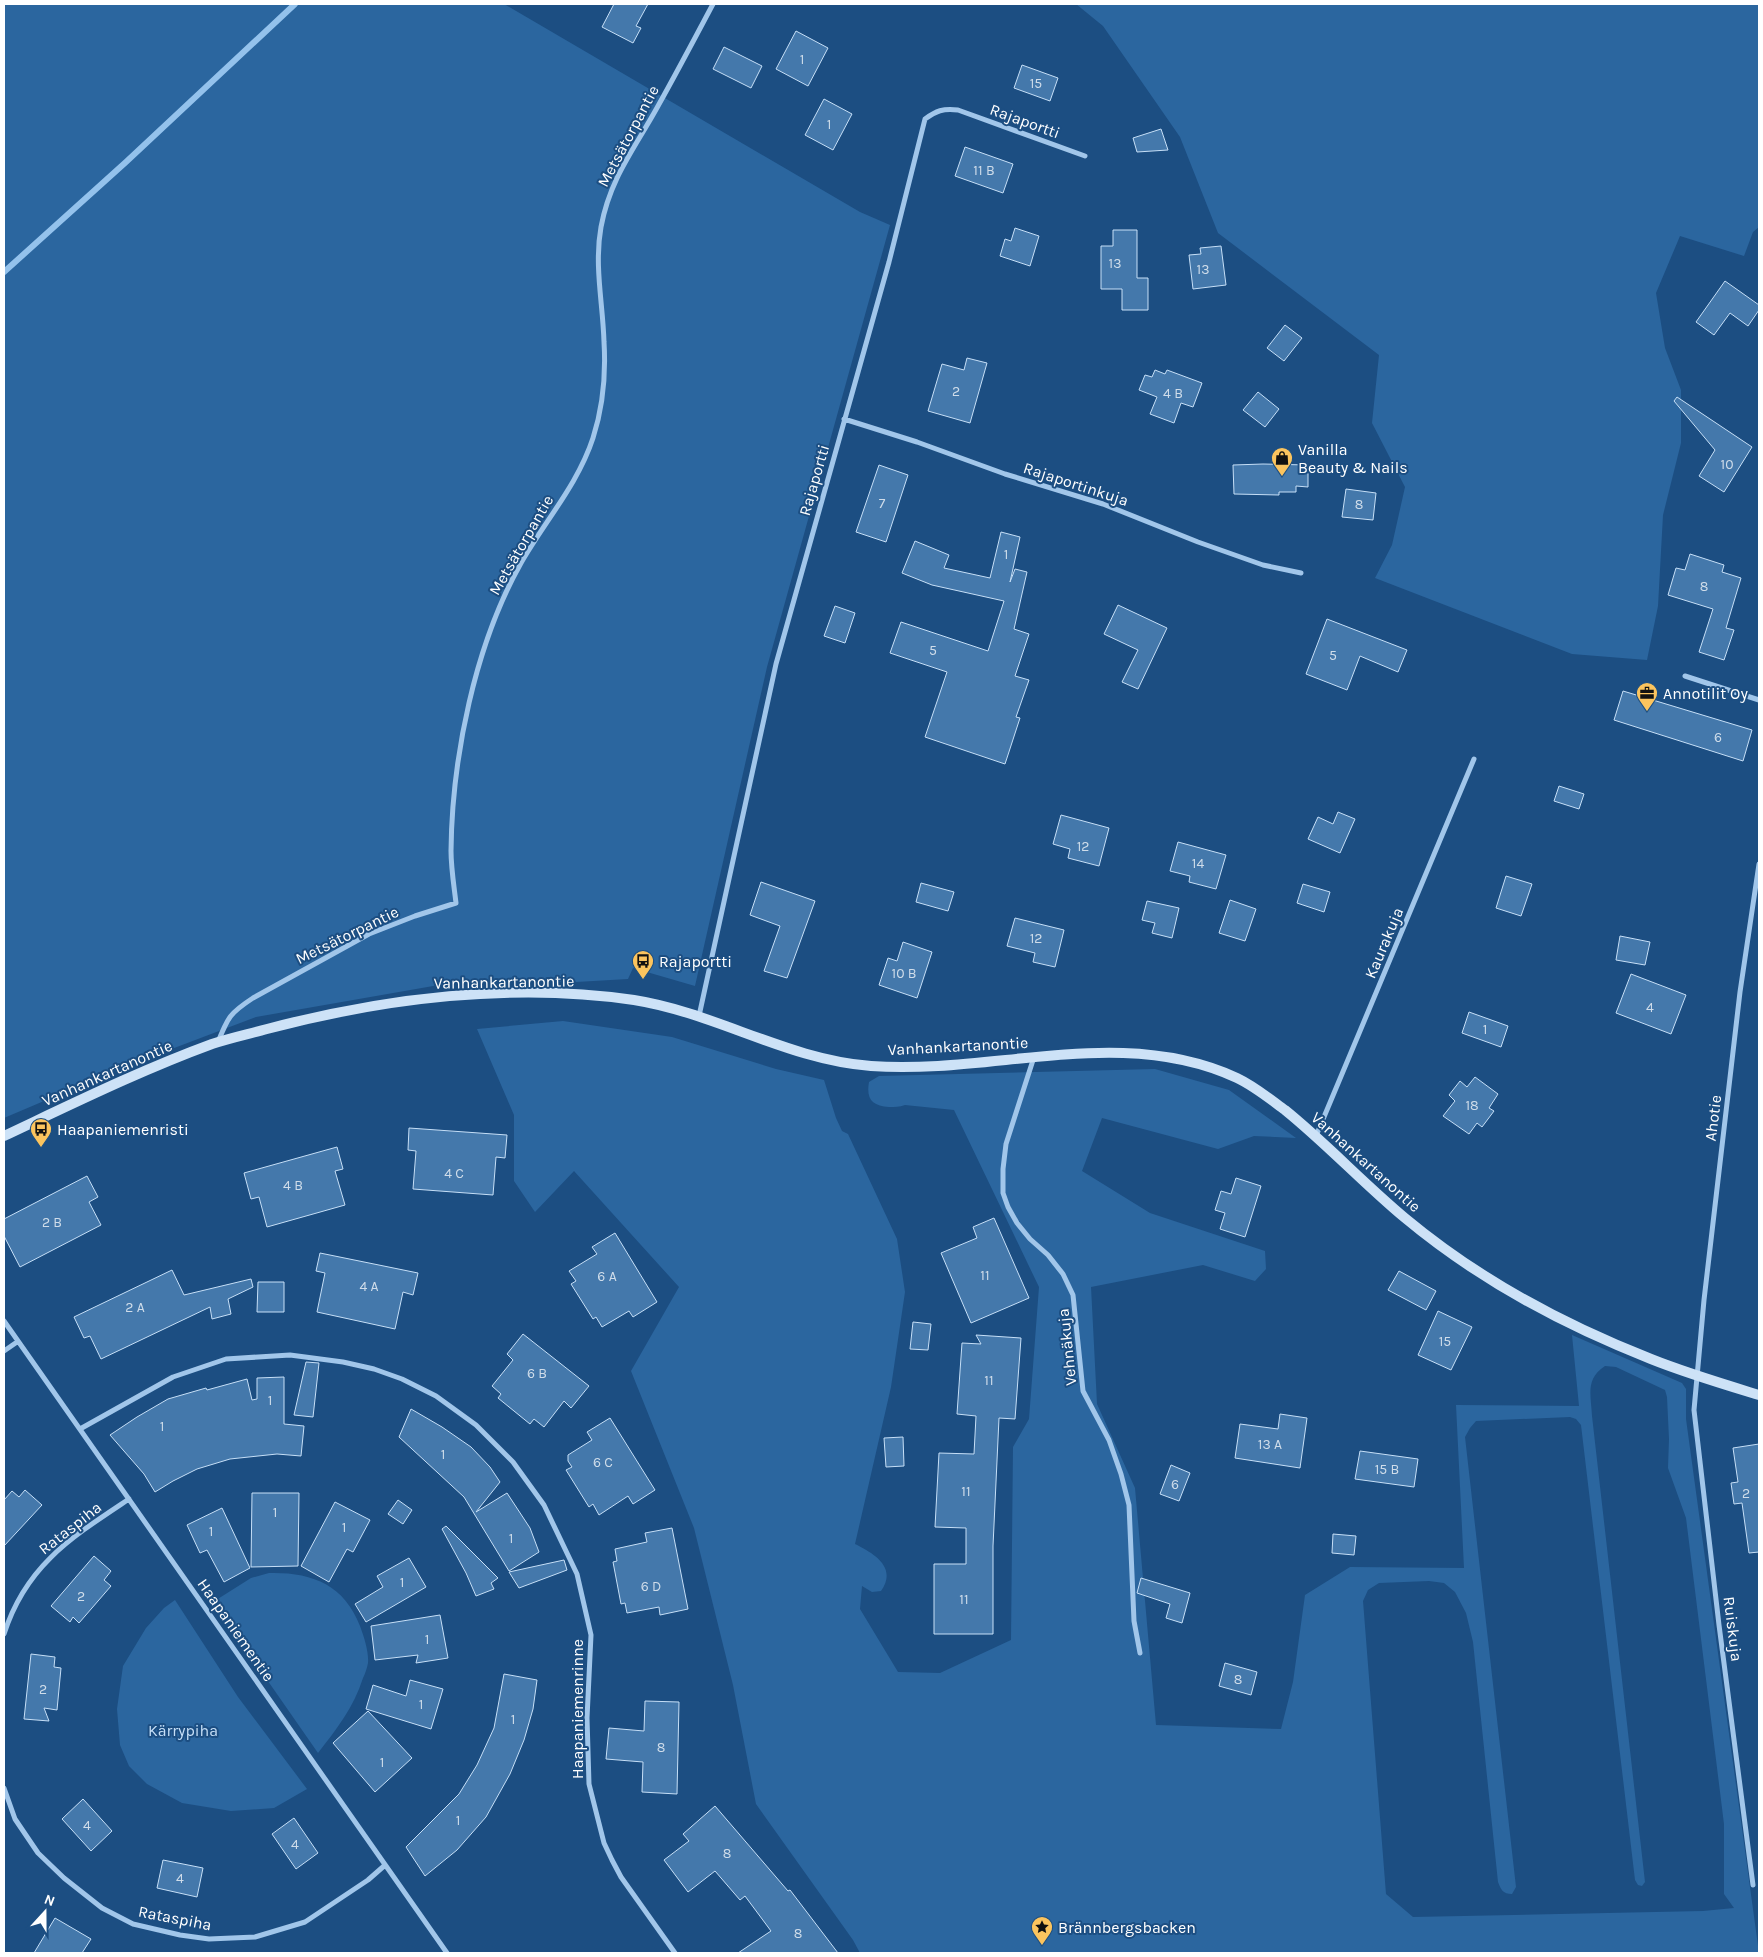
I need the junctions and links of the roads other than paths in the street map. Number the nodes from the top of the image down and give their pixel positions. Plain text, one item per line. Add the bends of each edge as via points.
1 (713, 4) edge
2 (1085, 156) dead end
3 (844, 419) junction
4 (1300, 573) dead end
5 (1686, 676) dead end
6 (1759, 700) edge
7 (1474, 759) dead end
8 (1759, 864) edge
9 (699, 1017) junction
10 (217, 1042) junction
11 (1034, 1057) junction
12 (4, 1136) edge
13 (1316, 1136) junction
14 (4, 1321) edge
15 (17, 1342) junction
16 (4, 1351) edge
17 (1697, 1375) junction
18 (1759, 1395) edge
19 (80, 1429) junction
20 (129, 1499) junction
21 (4, 1634) edge
22 (1140, 1653) dead end
23 (4, 1788) edge
24 (384, 1866) junction
25 (1754, 1885) dead end
26 (447, 1953) edge
27 (675, 1953) edge

1 - 10 street, Metsätorpantie via 618,174 606,204 600,230 598,266 604,342 600,411 580,469 522,561 504,596 476,672 453,804 451,853 456,904 369,934 253,998 228,1017
2 - 3 street, Rajaportti via 958,110 947,108 924,119 889,262
3 - 4 street, Rajaportinkuja via 1103,504 1262,565
3 - 9 street, Rajaportti via 767,701
5 - 6 street
7 - 13 street, Kaurakuja
8 - 17 street, Ahotie via 1740,992
9 - 10 street, Vanhankartanontie via 636,1001 591,996 541,993 463,995 374,1006
9 - 11 street, Vanhankartanontie via 825,1059 871,1066 934,1066
10 - 12 street, Vanhankartanontie via 164,1062
11 - 13 street, Vanhankartanontie via 1122,1053 1154,1055 1203,1065 1239,1079 1268,1097
11 - 22 street, Vehnäkuja via 1006,1144 1003,1194 1017,1223 1058,1268 1073,1295 1083,1390 1109,1440 1129,1505 1134,1621
13 - 17 street, Vanhankartanontie via 1403,1216 1467,1264 1527,1300 1603,1339
14 - 15 street, Haapaniementie
15 - 16 street
15 - 19 street, Haapaniementie
17 - 18 street, Vanhankartanontie
17 - 25 street, Ruiskuja via 1695,1418
19 - 20 street, Haapaniementie
19 - 27 street, Haapaniemenrinne via 173,1377 226,1359 290,1355 374,1369 402,1379 436,1396 476,1425 513,1462 544,1506 577,1574 591,1635 587,1718 589,1784 593,1801 604,1843 621,1877
20 - 21 street, Rataspiha via 65,1543 37,1570 11,1611
20 - 24 street, Haapaniementie
23 - 24 street, Rataspiha via 15,1819 38,1853 64,1878 102,1908 133,1924 180,1935 209,1939 255,1938 305,1922
24 - 26 street, Haapaniementie

